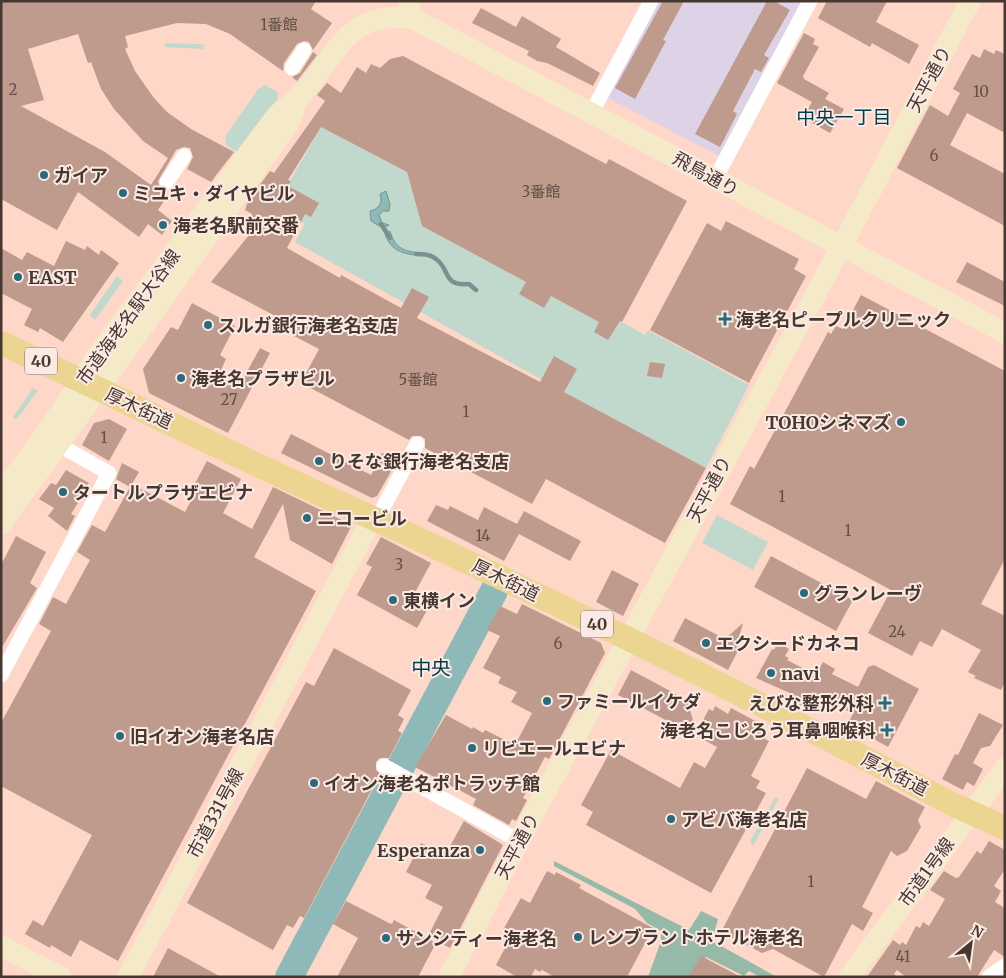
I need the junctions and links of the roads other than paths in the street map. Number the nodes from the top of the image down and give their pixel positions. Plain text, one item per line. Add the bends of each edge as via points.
1 (651, 1) edge
2 (810, 1) edge
3 (970, 1) edge
4 (408, 10) edge
5 (304, 50) dead end
6 (292, 68) dead end
7 (592, 112) junction
8 (184, 156) dead end
9 (715, 179) junction
10 (167, 182) dead end
11 (840, 247) junction
12 (1005, 333) edge
13 (4, 344) edge
14 (90, 384) junction
15 (58, 445) junction
16 (415, 448) dead end
17 (1, 495) edge
18 (375, 518) junction
19 (1, 524) edge
20 (629, 640) junction
21 (1, 675) edge
22 (1005, 768) edge
23 (394, 771) dead end
24 (970, 812) junction
25 (1005, 828) edge
26 (519, 841) junction
27 (1, 946) edge
28 (1005, 966) edge
29 (61, 977) edge
30 (128, 977) edge
31 (448, 977) edge
32 (849, 977) edge
33 (989, 977) edge

1 - 7 street
2 - 9 street
3 - 11 street, 天平通り
4 - 7 street, 飛鳥通り via 414,19
4 - 14 street, 市道海老名駅大谷線 via 366,25 334,49 298,97 289,123
5 - 6 street
7 - 9 street, 飛鳥通り
8 - 10 street
9 - 11 street, 飛鳥通り
11 - 12 street, 飛鳥通り
11 - 20 street, 天平通り
13 - 14 main road, 厚木街道 / 40
14 - 15 street, 市道海老名駅大谷線
14 - 17 street, 市道海老名駅大谷線
14 - 18 main road, 厚木街道 / 40
15 - 19 street, 市道海老名駅大谷線
15 - 21 street via 110,473
16 - 18 street
18 - 20 main road, 厚木街道 / 40
18 - 30 street, 市道331号線
20 - 24 main road, 厚木街道 / 40
20 - 26 street, 天平通り
22 - 24 street, 市道1号線
23 - 26 street
24 - 25 main road, 厚木街道 / 40
24 - 32 street, 市道1号線
26 - 31 street, 天平通り
27 - 29 street
28 - 33 street

